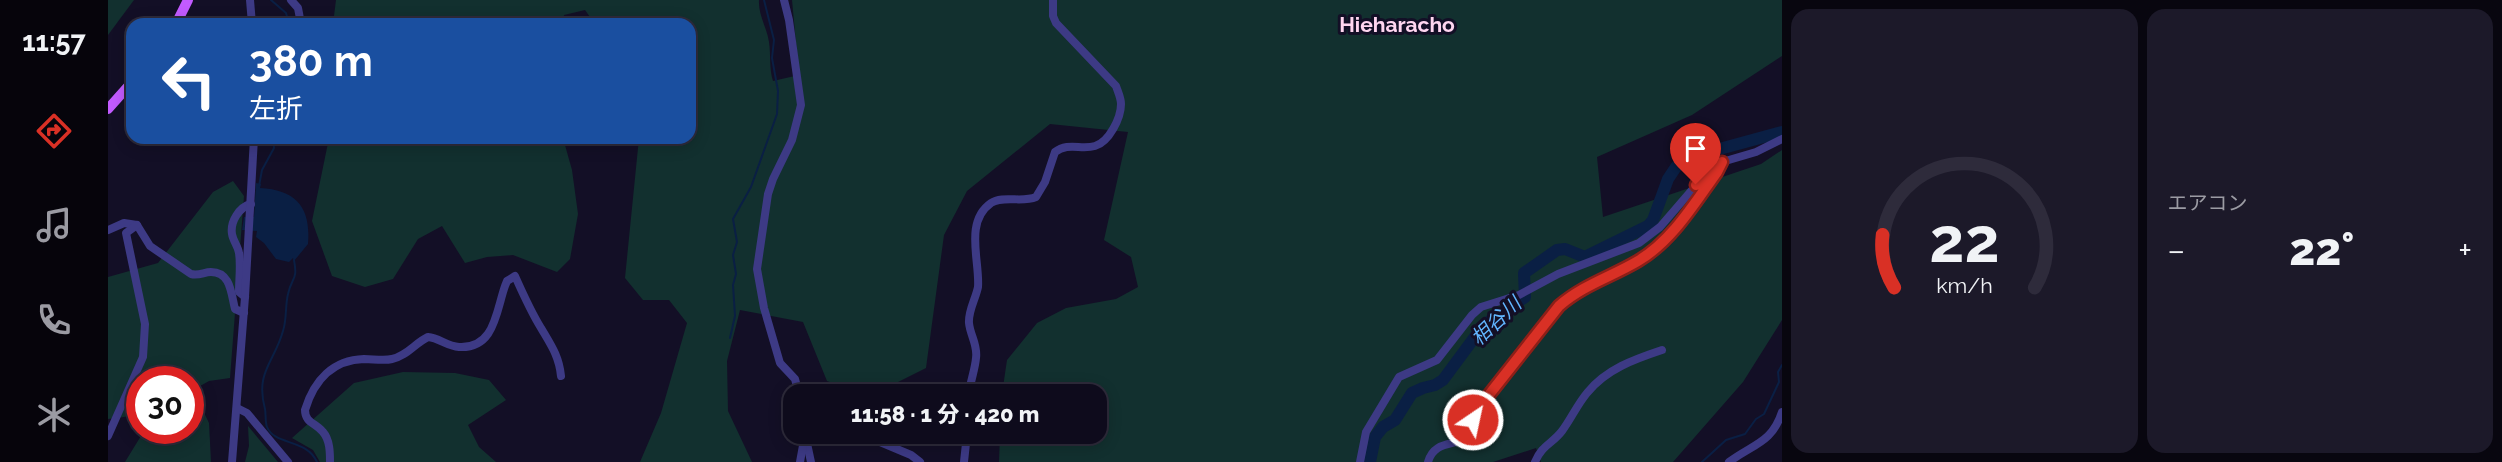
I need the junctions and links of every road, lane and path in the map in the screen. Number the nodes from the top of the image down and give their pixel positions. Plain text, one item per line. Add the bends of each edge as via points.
1 (188, 0) edge
2 (250, 0) edge
3 (291, 0) edge
4 (784, 0) edge
5 (1053, 0) edge
6 (179, 18) edge
7 (252, 18) edge
8 (300, 18) edge
9 (126, 89) edge
10 (108, 109) edge
11 (1782, 139) edge
12 (254, 144) edge
13 (1722, 162) junction
14 (251, 204) junction
15 (137, 225) junction
16 (108, 230) edge
17 (245, 297) junction
18 (244, 313) junction
19 (1662, 350) dead end
20 (561, 376) dead end
21 (796, 384) edge
22 (971, 384) edge
23 (237, 408) junction
24 (1782, 412) edge
25 (108, 436) edge
26 (803, 444) edge
27 (807, 444) edge
28 (811, 444) edge
29 (885, 444) edge
30 (966, 444) edge
31 (808, 451) junction
32 (232, 462) edge
33 (288, 462) edge
34 (330, 462) edge
35 (800, 462) edge
36 (811, 462) edge
37 (920, 462) edge
38 (964, 462) edge
39 (1360, 462) edge
40 (1428, 462) edge
41 (1535, 462) edge
42 (1729, 462) edge

1 - 6 main road
2 - 7 street
3 - 8 street
4 - 21 street via 801,105 792,140 768,194 757,269 780,363
5 - 22 street via 1056,24 1116,86 1120,111 1101,144 1065,146 1055,152 1036,197 997,200 981,216 975,237 978,287 969,324 976,358
9 - 10 main road
11 - 13 street
12 - 14 street
13 - 39 street via 1710,169 1647,237 1525,292 1481,307 1437,360 1399,377 1366,432
13 - 40 street via 1664,241 1637,262 1575,292 1559,306 1477,410 1468,438 1439,447
14 - 17 street
14 - 17 street via 245,205 232,226 239,251 238,292
15 - 16 street via 124,223
15 - 18 street via 150,246 191,274 212,272 225,277 235,309
15 - 25 street via 126,233 145,324 142,357
17 - 18 street
18 - 23 street
19 - 41 street via 1628,361 1595,384 1561,433 1545,444
20 - 34 street via 555,349 515,276 507,281 496,322 480,342 459,347 428,337 390,360 352,360 332,367 305,410 309,422 328,441
23 - 32 street
23 - 33 street via 247,412
24 - 42 street via 1762,444
26 - 35 street
27 - 31 street
28 - 31 street
29 - 37 street
30 - 38 street
31 - 36 street

